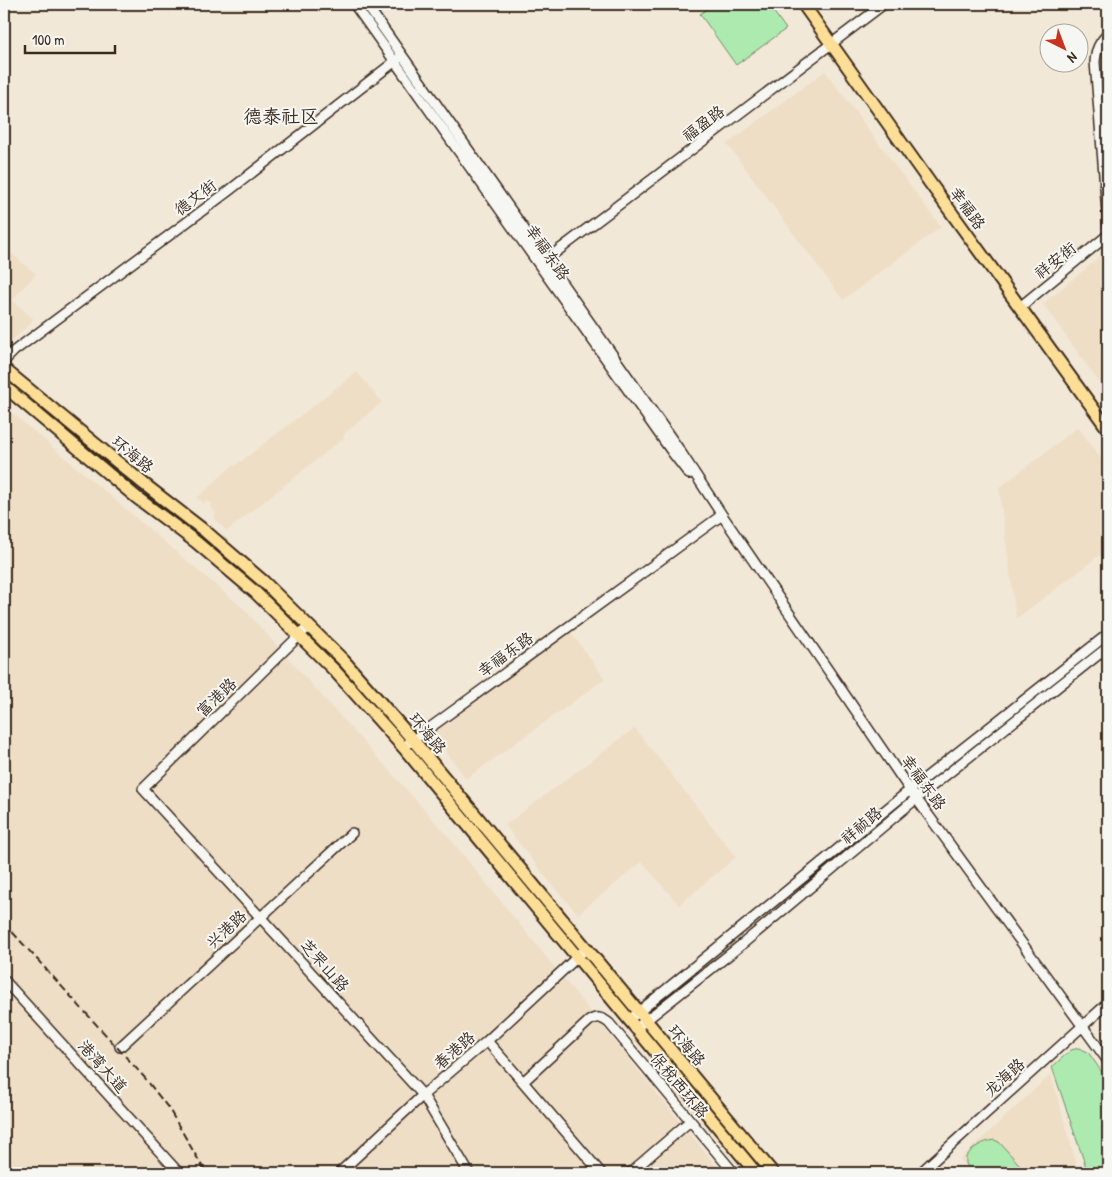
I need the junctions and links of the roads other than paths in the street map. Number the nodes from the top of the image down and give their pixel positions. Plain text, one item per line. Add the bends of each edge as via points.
1 (354, 4) edge
2 (366, 4) edge
3 (804, 4) edge
4 (813, 4) edge
5 (884, 4) edge
6 (1108, 34) edge
7 (836, 42) junction
8 (403, 56) junction
9 (395, 62) junction
10 (1108, 225) edge
11 (1108, 235) edge
12 (543, 262) junction
13 (1022, 305) junction
14 (4, 361) edge
15 (4, 369) edge
16 (4, 386) edge
17 (1108, 417) edge
18 (1108, 429) edge
19 (722, 515) junction
20 (309, 626) junction
21 (1108, 634) edge
22 (300, 636) junction
23 (1108, 647) edge
24 (408, 744) junction
25 (143, 789) joint
26 (910, 790) junction
27 (917, 798) junction
28 (352, 833) dead end
29 (260, 917) junction
30 (587, 948) junction
31 (577, 957) junction
32 (4, 980) edge
33 (1108, 1003) edge
34 (642, 1016) junction
35 (632, 1024) junction
36 (1083, 1026) junction
37 (487, 1041) junction
38 (120, 1047) dead end
39 (1108, 1061) edge
40 (523, 1082) junction
41 (423, 1096) junction
42 (690, 1121) junction
43 (179, 1173) edge
44 (339, 1173) edge
45 (469, 1173) edge
46 (601, 1173) edge
47 (630, 1173) edge
48 (734, 1173) edge
49 (756, 1173) edge
50 (773, 1173) edge
51 (920, 1173) edge

1 - 9 street, 幸福东路
2 - 8 street, 幸福东路
3 - 7 main road, 幸福路
4 - 7 main road, 幸福路
5 - 7 street, 福盈路
6 - 10 street via 1101,40 1095,62
7 - 12 street, 福盈路
7 - 13 main road, 幸福路
8 - 9 street, 德文街
8 - 12 street, 幸福东路
9 - 12 street, 幸福东路
9 - 14 street, 德文街
11 - 13 street, 祥安街
12 - 19 street, 幸福东路 via 678,448
13 - 17 main road, 幸福路
13 - 18 main road, 幸福路
15 - 20 main road, 环海路 via 206,532
16 - 22 main road, 环海路 via 196,542
19 - 24 street, 幸福东路
19 - 26 street, 幸福东路
20 - 22 street, 富港路
20 - 24 main road, 环海路 via 344,661
21 - 26 street
22 - 24 main road, 环海路
22 - 25 street, 富港路
23 - 27 street, 祥祯路
24 - 30 main road, 环海路
24 - 31 main road, 环海路
25 - 29 street, 芝罘山路
26 - 27 street, 幸福东路
26 - 34 street
27 - 34 street, 祥祯路 via 740,946
27 - 36 street, 幸福东路
28 - 29 street, 兴港路
29 - 38 street, 兴港路
29 - 41 street, 芝罘山路
30 - 31 street, 春港路
30 - 34 main road, 环海路
31 - 35 main road, 环海路
31 - 37 street, 春港路
32 - 43 street, 港湾大道
33 - 36 street, 龙海路
34 - 35 street
34 - 50 main road, 环海路
35 - 49 main road, 环海路
36 - 39 street, 幸福东路
36 - 51 street, 龙海路
37 - 40 street
37 - 41 street, 春港路
40 - 42 street, 保税西环路 via 589,1022 602,1018 609,1022
40 - 46 street
41 - 44 street, 春港路
41 - 45 street, 芝罘山路
42 - 47 street
42 - 48 street, 保税西环路

